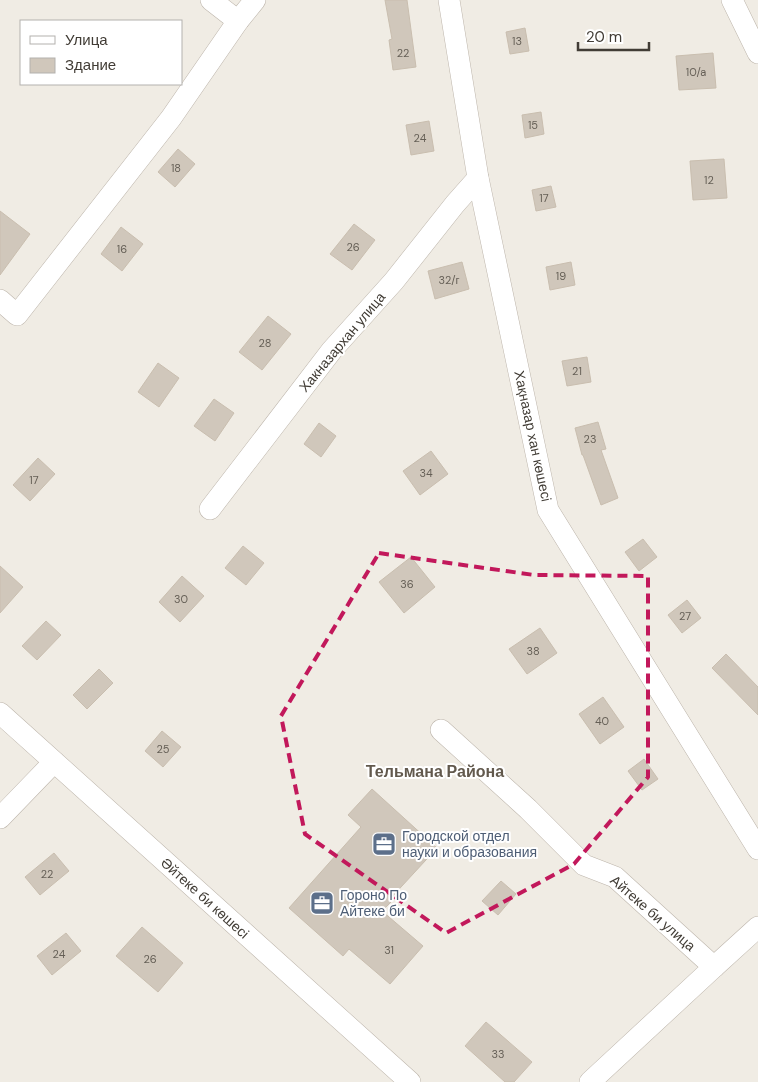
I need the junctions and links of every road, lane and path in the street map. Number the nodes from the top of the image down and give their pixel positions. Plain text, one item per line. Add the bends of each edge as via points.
1 (212, 0) edge
2 (255, 0) edge
3 (449, 0) edge
4 (732, 0) edge
5 (238, 22) junction
6 (758, 53) edge
7 (478, 178) junction
8 (0, 300) edge
9 (210, 509) dead end
10 (0, 713) edge
11 (441, 730) dead end
12 (54, 762) junction
13 (0, 818) edge
14 (758, 849) edge
15 (758, 927) edge
16 (714, 967) junction
17 (410, 1082) edge
18 (590, 1082) edge

1 - 5 street
2 - 5 street
3 - 7 street, Хақназар хан көшесі
4 - 6 street
5 - 8 street via 171,118 17,315
7 - 9 street, Хакназархан улица via 394,281 332,350
7 - 14 street, Хақназар хан көшесі via 548,510
10 - 12 street, Әйтеке би көшесі
11 - 16 street, Айтеке би улица via 584,864 615,877
12 - 13 street
12 - 17 street, Әйтеке би көшесі
15 - 16 street
16 - 18 street

